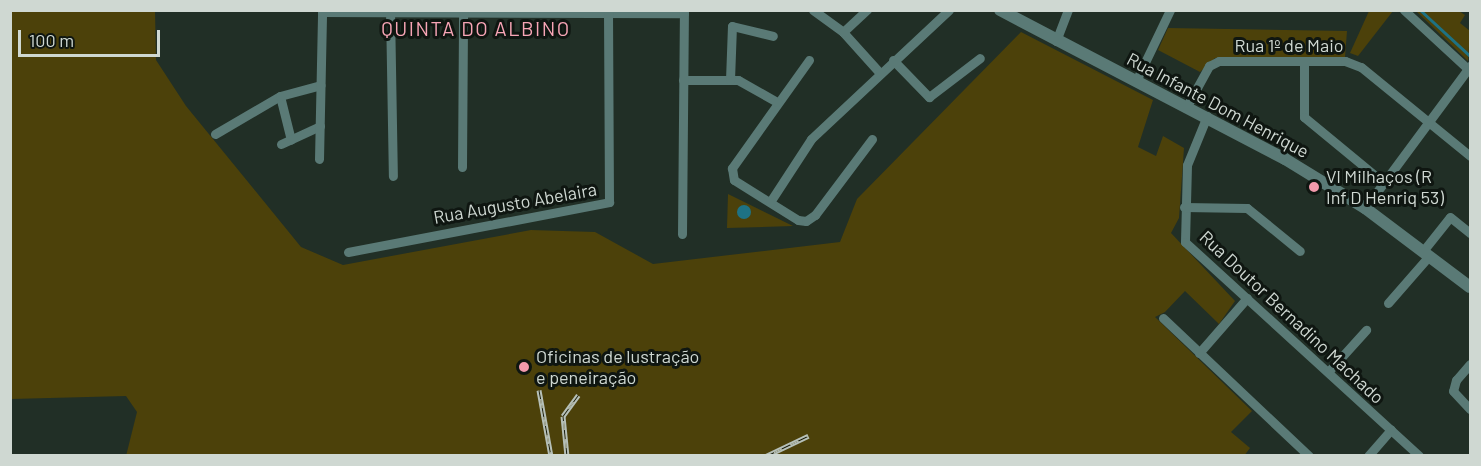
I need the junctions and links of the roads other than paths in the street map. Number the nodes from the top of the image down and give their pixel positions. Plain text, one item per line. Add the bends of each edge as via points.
1 (813, 10) edge
2 (867, 10) edge
3 (949, 10) edge
4 (1000, 10) edge
5 (1068, 10) edge
6 (1170, 10) edge
7 (1404, 10) edge
8 (390, 11) edge
9 (463, 12) edge
10 (608, 12) edge
11 (684, 12) edge
12 (843, 32) junction
13 (773, 36) dead end
14 (1056, 41) junction
15 (980, 58) dead end
16 (809, 60) dead end
17 (893, 60) junction
18 (1304, 61) junction
19 (1469, 67) edge
20 (879, 72) junction
21 (683, 80) junction
22 (730, 80) junction
23 (1136, 81) junction
24 (321, 85) junction
25 (280, 96) junction
26 (777, 102) junction
27 (1187, 106) junction
28 (1207, 116) junction
29 (1429, 123) junction
30 (320, 126) junction
31 (215, 134) dead end
32 (872, 139) dead end
33 (291, 140) junction
34 (281, 144) dead end
35 (1470, 156) edge
36 (319, 159) dead end
37 (462, 167) dead end
38 (393, 176) dead end
39 (1384, 183) junction
40 (770, 202) junction
41 (1184, 207) junction
42 (1365, 208) junction
43 (1470, 233) edge
44 (682, 234) dead end
45 (1300, 251) dead end
46 (348, 252) dead end
47 (1426, 253) junction
48 (1470, 287) edge
49 (1247, 298) junction
50 (1388, 303) dead end
51 (1163, 318) dead end
52 (1366, 330) dead end
53 (1200, 353) junction
54 (1470, 364) edge
55 (1328, 372) junction
56 (1470, 409) edge
57 (1391, 430) junction
58 (1309, 456) edge
59 (1368, 456) edge
60 (1419, 456) edge

1 - 12 street
2 - 12 street
3 - 17 street
4 - 14 street, Rua Infante Dom Henrique
5 - 14 street
6 - 23 street
7 - 19 street
8 - 9 street
8 - 24 street via 322,12
8 - 38 street
9 - 10 street
9 - 37 street
10 - 11 street
10 - 46 street, Rua Augusto Abelaira via 609,202
11 - 21 street
12 - 20 street
13 - 22 street via 732,26
14 - 23 street, Rua Infante Dom Henrique
15 - 17 street via 929,97
16 - 26 street
17 - 20 street
18 - 27 street, Rua 1º de Maio via 1213,63
18 - 29 street, Rua 1º de Maio via 1354,63
18 - 39 street via 1304,117
19 - 29 street
20 - 40 street via 809,142
21 - 22 street
21 - 44 street
22 - 26 street via 738,80
23 - 27 street, Rua Infante Dom Henrique
24 - 25 street
24 - 30 street
25 - 31 street
25 - 33 street
26 - 40 street via 731,172 736,181
27 - 28 street, Rua Infante Dom Henrique
28 - 41 street, Rua Doutor Bernadino Machado via 1189,156
28 - 42 street, Rua Infante Dom Henrique
29 - 35 street, Rua 1º de Maio
29 - 39 street
30 - 33 street
30 - 36 street
32 - 40 street via 812,218 798,220
33 - 34 street
39 - 42 street
41 - 45 street via 1247,208
41 - 49 street, Rua Doutor Bernadino Machado via 1185,242
42 - 47 street, Rua Infante Dom Henrique
43 - 47 street via 1450,217
47 - 48 street, Rua Infante Dom Henrique
47 - 50 street
49 - 53 street
49 - 55 street, Rua Doutor Bernadino Machado
51 - 53 street
52 - 55 street
53 - 58 street
54 - 56 street via 1456,380 1453,391
55 - 57 street, Rua Doutor Bernadino Machado
57 - 59 street
57 - 60 street, Rua Doutor Bernadino Machado

